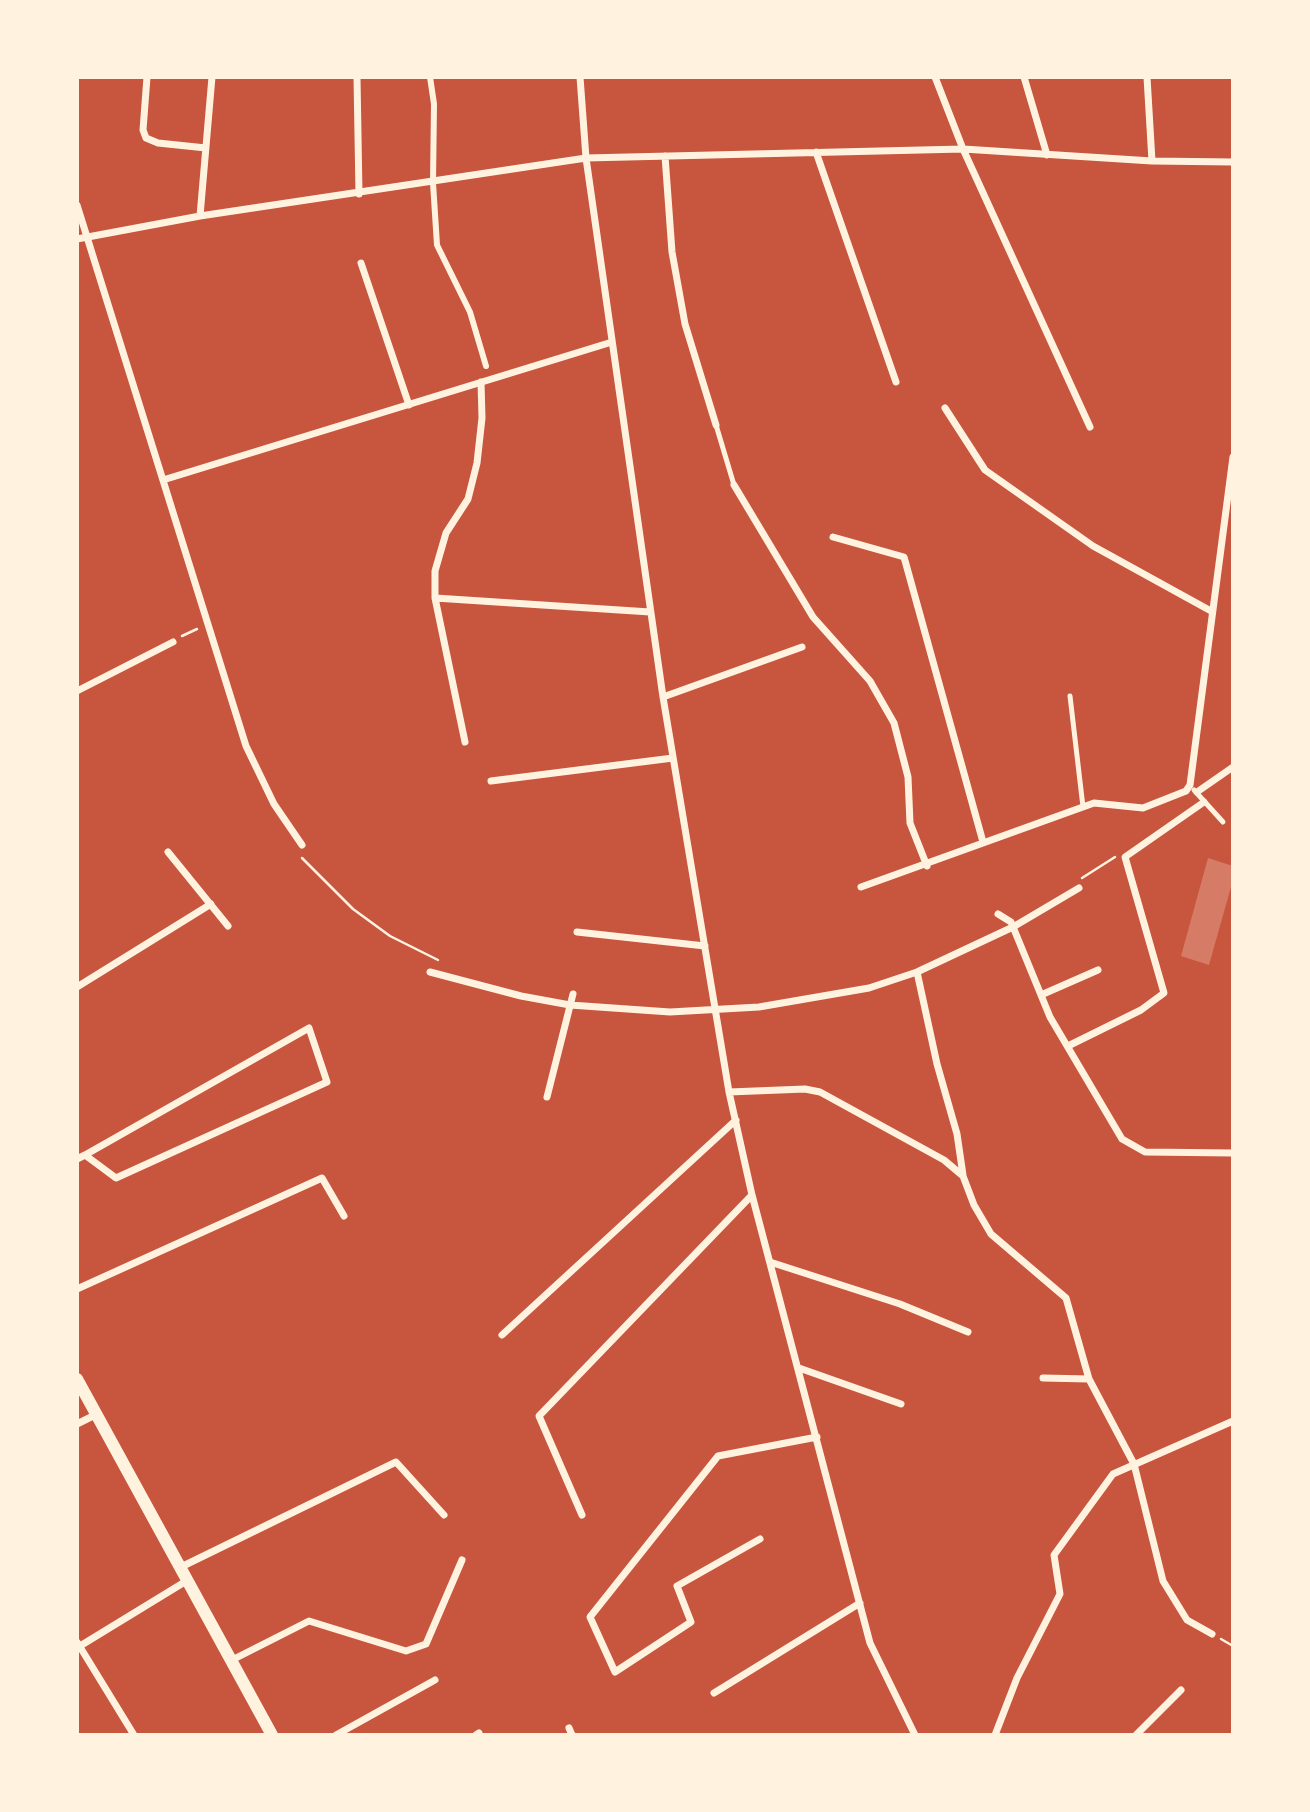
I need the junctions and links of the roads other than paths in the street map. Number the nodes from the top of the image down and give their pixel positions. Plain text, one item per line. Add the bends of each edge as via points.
1 (147, 77) edge
2 (212, 77) edge
3 (357, 77) edge
4 (430, 77) edge
5 (580, 77) edge
6 (935, 77) edge
7 (1024, 77) edge
8 (1147, 77) edge
9 (206, 148) junction
10 (963, 149) junction
11 (816, 152) junction
12 (1047, 155) junction
13 (665, 156) junction
14 (586, 158) junction
15 (1152, 161) junction
16 (1233, 162) edge
17 (433, 183) junction
18 (359, 194) junction
19 (77, 205) edge
20 (200, 216) junction
21 (87, 237) junction
22 (77, 239) edge
23 (361, 263) dead end
24 (612, 342) junction
25 (486, 366) dead end
26 (481, 382) junction
27 (896, 382) dead end
28 (409, 405) junction
29 (945, 408) dead end
30 (716, 425) joint
31 (1090, 427) dead end
32 (1233, 457) edge
33 (163, 480) junction
34 (734, 485) joint
35 (833, 537) dead end
36 (435, 598) junction
37 (1211, 611) junction
38 (650, 612) junction
39 (173, 642) road end
40 (802, 648) dead end
41 (77, 691) edge
42 (1070, 696) dead end
43 (663, 697) junction
44 (465, 742) dead end
45 (673, 758) junction
46 (1233, 767) edge
47 (491, 781) dead end
48 (1189, 785) junction
49 (1197, 792) junction
50 (1203, 802) junction
51 (1083, 807) junction
52 (1223, 822) dead end
53 (983, 842) junction
54 (299, 848) road end
55 (168, 852) dead end
56 (927, 866) junction
57 (861, 887) dead end
58 (1079, 888) dead end
59 (211, 904) junction
60 (998, 914) dead end
61 (228, 926) dead end
62 (1013, 927) junction
63 (577, 932) dead end
64 (705, 946) junction
65 (1098, 970) dead end
66 (430, 972) dead end
67 (917, 972) junction
68 (77, 987) edge
69 (573, 993) dead end
70 (1041, 995) junction
71 (570, 1004) junction
72 (712, 1007) junction
73 (1068, 1046) junction
74 (729, 1092) junction
75 (547, 1097) dead end
76 (736, 1120) junction
77 (1233, 1153) edge
78 (81, 1157) edge
79 (963, 1176) junction
80 (752, 1195) junction
81 (344, 1216) dead end
82 (770, 1262) junction
83 (77, 1289) edge
84 (968, 1332) dead end
85 (502, 1335) dead end
86 (799, 1368) junction
87 (1043, 1378) dead end
88 (77, 1379) edge
89 (1089, 1379) junction
90 (901, 1404) dead end
91 (97, 1414) junction
92 (1233, 1421) edge
93 (77, 1424) edge
94 (817, 1437) junction
95 (1134, 1464) junction
96 (444, 1514) dead end
97 (582, 1515) dead end
98 (760, 1539) dead end
99 (461, 1560) dead end
100 (181, 1567) junction
101 (188, 1580) junction
102 (860, 1603) junction
103 (1212, 1634) dead end
104 (78, 1644) edge
105 (232, 1660) junction
106 (435, 1680) dead end
107 (1181, 1690) dead end
108 (714, 1693) dead end
109 (134, 1735) edge
110 (272, 1735) edge
111 (336, 1735) edge
112 (915, 1735) edge
113 (995, 1735) edge
114 (1136, 1735) edge

1 - 9 street via 146,138
2 - 9 street
3 - 18 street
4 - 17 street
5 - 14 street
6 - 10 street
7 - 12 street
8 - 15 street
9 - 20 street
10 - 11 street
10 - 12 street
10 - 31 street
11 - 13 street
11 - 27 street
12 - 15 street
13 - 14 street
13 - 30 street via 685,324
14 - 17 street
14 - 24 street
15 - 16 street
17 - 18 street
17 - 25 street via 437,245 470,312
18 - 20 street
19 - 21 street
20 - 21 street
21 - 22 street
21 - 33 street
23 - 28 street
24 - 26 street
24 - 38 street
26 - 28 street
26 - 36 street via 477,463 468,499 446,533 435,571
28 - 33 street
29 - 37 street via 985,470 1093,546
30 - 34 lane
32 - 37 street
33 - 54 street via 246,746
34 - 56 street via 813,617 870,681 894,723 908,777 910,823
35 - 53 street via 904,557
36 - 38 street
36 - 44 street
37 - 48 street
38 - 43 street
39 - 41 street
40 - 43 street
42 - 51 lane
43 - 45 street
45 - 47 street
45 - 64 street
46 - 49 street
48 - 49 lane
48 - 51 street via 1186,791 1151,807 1101,802
49 - 50 lane
50 - 52 lane
50 - 73 street via 1125,857 1164,993
51 - 53 street
53 - 56 street
55 - 59 street
56 - 57 street
58 - 62 street
59 - 61 street
59 - 68 street
60 - 62 street
62 - 67 street
62 - 70 street
63 - 64 street
64 - 72 street
65 - 70 street
66 - 71 street
67 - 72 street via 869,988 759,1007
67 - 79 street
69 - 71 street
70 - 73 street
71 - 72 street via 670,1012
71 - 75 street
72 - 74 street
73 - 77 street via 1122,1139 1145,1152
74 - 76 street
74 - 79 street via 820,1092 944,1160
76 - 80 street
76 - 85 street
78 - 78 street via 238,1068 309,1028 327,1082 117,1178
79 - 89 street via 991,1234 1066,1298
80 - 82 street
80 - 97 street via 539,1416
81 - 83 street via 322,1178
82 - 84 street via 900,1304
82 - 86 street
86 - 90 street
86 - 94 street
87 - 89 street
88 - 91 street
89 - 95 street
91 - 93 street
91 - 100 street
92 - 95 street
94 - 98 street via 718,1456 590,1617 615,1672 691,1622 677,1586
94 - 102 street
95 - 103 street via 1163,1581 1187,1620
95 - 113 street via 1113,1474 1054,1555 1060,1594 1017,1678
96 - 100 street via 396,1462
99 - 105 street via 426,1644 406,1651 310,1621
100 - 101 street
101 - 104 street
101 - 105 street
102 - 108 street
102 - 112 street via 870,1643
104 - 109 street
105 - 110 street
106 - 111 street
107 - 114 street

